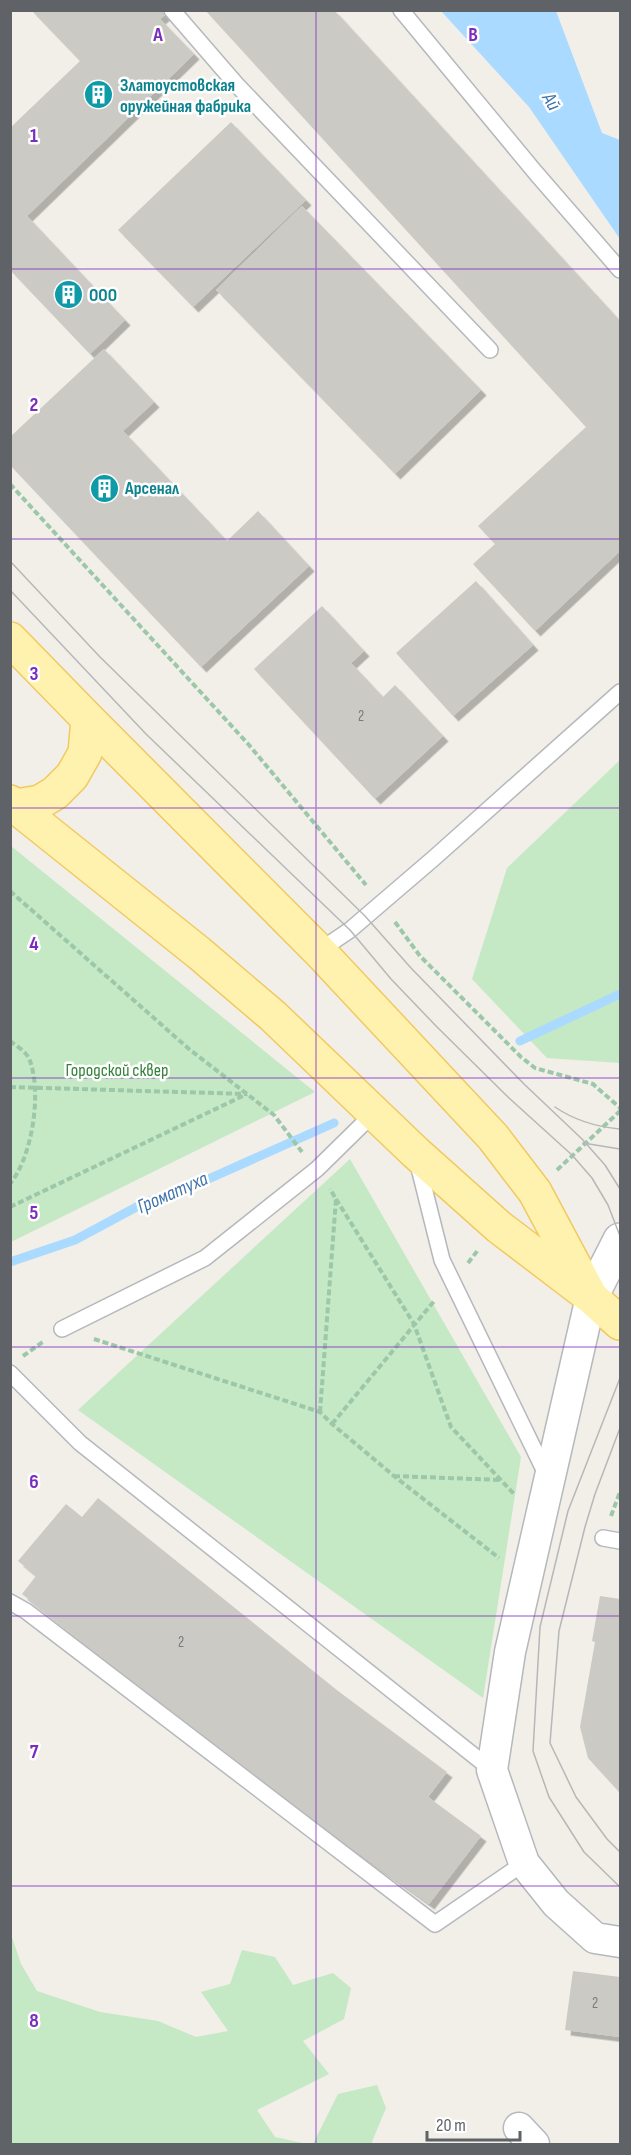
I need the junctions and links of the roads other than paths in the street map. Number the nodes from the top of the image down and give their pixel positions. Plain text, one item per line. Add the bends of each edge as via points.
1 (172, 10) edge
2 (401, 10) edge
3 (621, 270) edge
4 (490, 350) dead end
5 (10, 639) edge
6 (621, 692) edge
7 (88, 719) junction
8 (13, 804) edge
9 (319, 951) junction
10 (375, 1112) junction
11 (415, 1152) junction
12 (621, 1240) edge
13 (591, 1297) junction
14 (621, 1323) edge
15 (62, 1329) road end
16 (10, 1373) edge
17 (549, 1482) junction
18 (603, 1538) dead end
19 (621, 1541) edge
20 (10, 1602) edge
21 (492, 1770) junction
22 (524, 1863) junction
23 (608, 1940) edge

1 - 4 lane via 236,84
2 - 3 lane
5 - 7 main road
6 - 9 lane via 350,930
7 - 8 main road via 86,753 72,776 40,802
7 - 9 main road
8 - 10 main road via 273,1016
9 - 13 main road via 493,1137 535,1192
10 - 11 main road
10 - 15 lane via 317,1169 206,1258
11 - 13 main road via 499,1227
11 - 17 lane via 442,1260
12 - 13 main road
13 - 14 main road
13 - 17 street
16 - 21 lane via 81,1443
17 - 21 street via 510,1652
18 - 19 lane
20 - 22 lane via 435,1924
21 - 22 street
22 - 23 street via 556,1903

